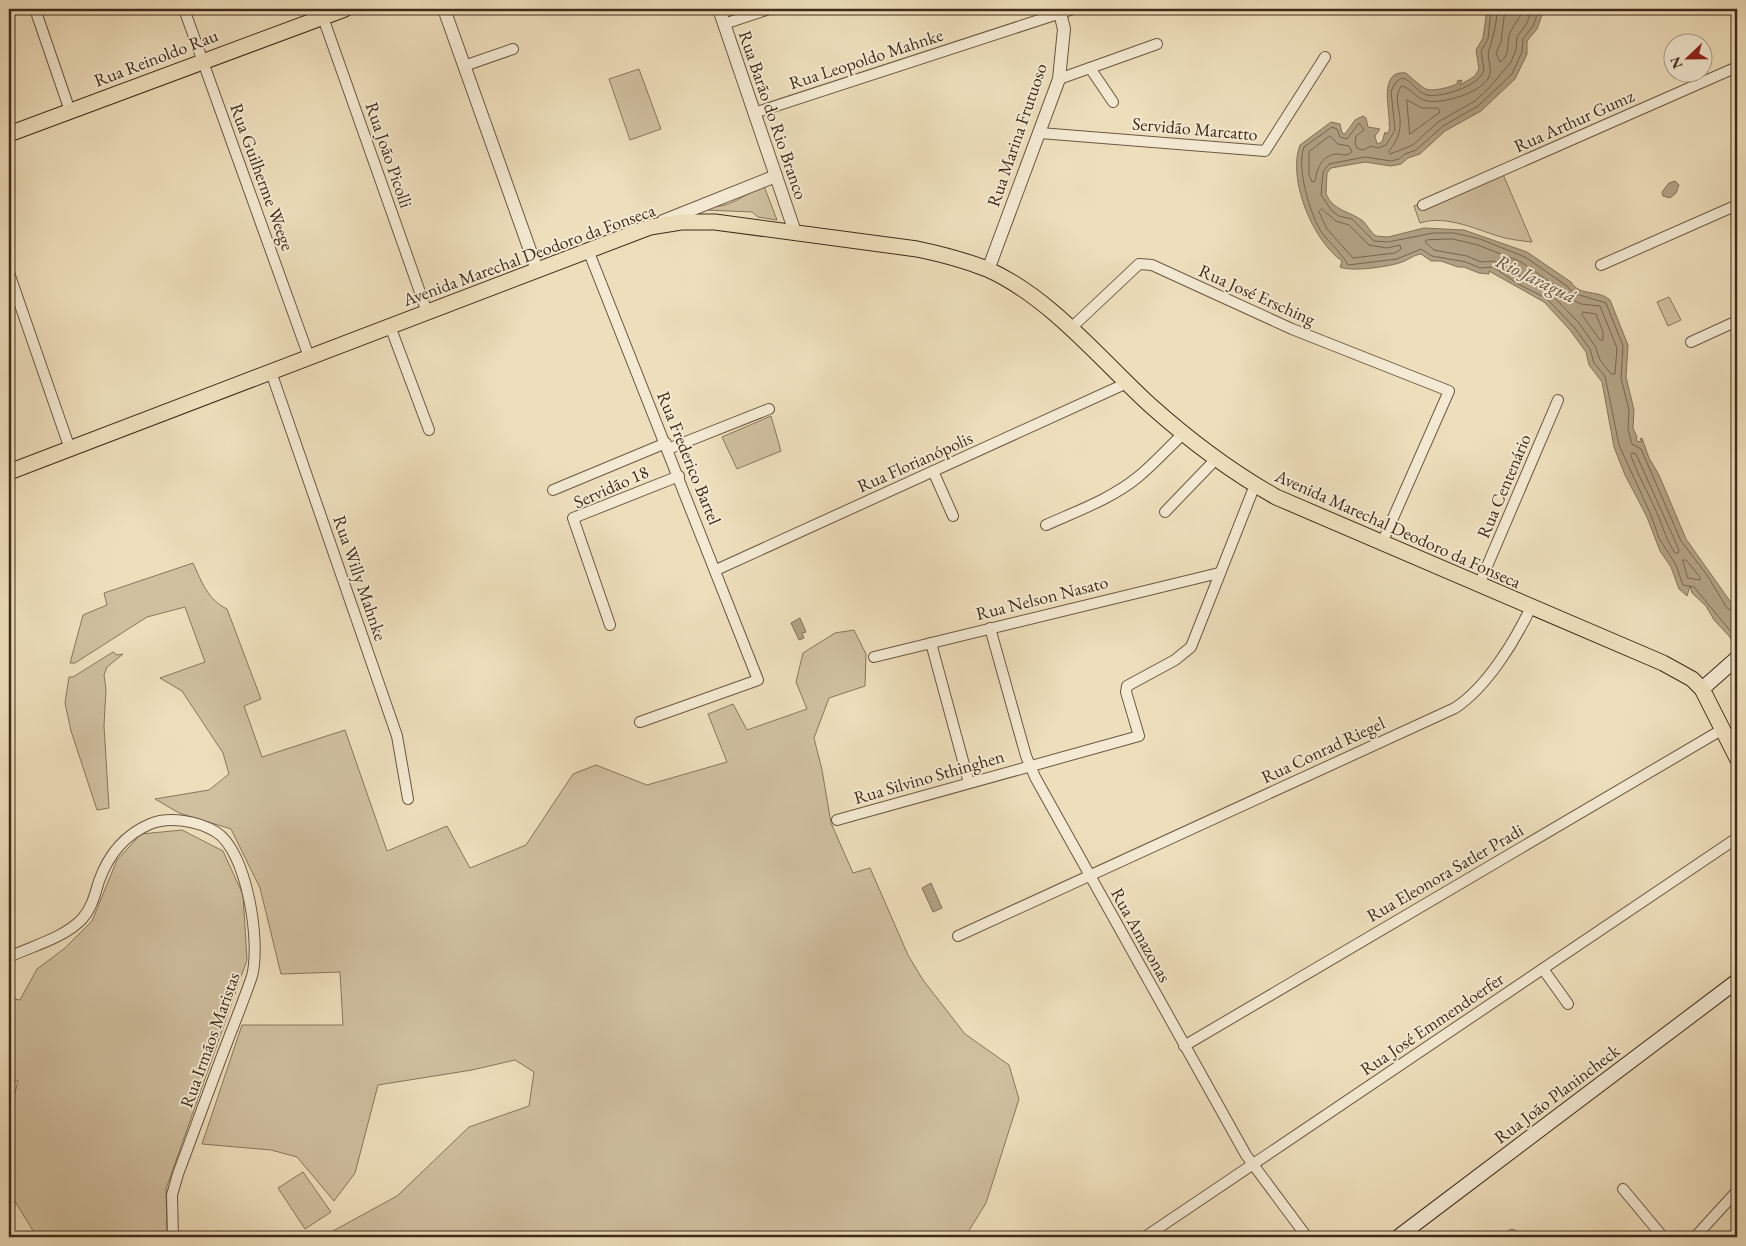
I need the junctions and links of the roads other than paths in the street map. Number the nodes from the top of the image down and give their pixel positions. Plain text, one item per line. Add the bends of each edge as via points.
1 (35, 9) edge
2 (184, 9) edge
3 (345, 9) edge
4 (444, 9) edge
5 (719, 9) edge
6 (769, 9) edge
7 (1064, 10) edge
8 (322, 13) edge
9 (724, 24) junction
10 (1157, 44) dead end
11 (513, 49) dead end
12 (1325, 57) dead end
13 (203, 61) junction
14 (464, 66) junction
15 (1737, 67) edge
16 (1090, 68) junction
17 (1059, 80) junction
18 (1114, 102) dead end
19 (70, 111) junction
20 (754, 113) junction
21 (1040, 133) junction
22 (9, 134) edge
23 (776, 176) junction
24 (1423, 205) dead end
25 (1737, 205) edge
26 (650, 227) junction
27 (795, 232) junction
28 (588, 250) junction
29 (1601, 265) dead end
30 (537, 270) junction
31 (988, 270) junction
32 (9, 273) edge
33 (426, 312) junction
34 (1737, 321) edge
35 (390, 326) junction
36 (1070, 328) junction
37 (1690, 342) dead end
38 (309, 357) junction
39 (271, 372) junction
40 (1127, 383) junction
41 (1558, 400) dead end
42 (769, 409) dead end
43 (429, 430) dead end
44 (1183, 434) junction
45 (667, 446) junction
46 (70, 449) junction
47 (1216, 459) junction
48 (933, 471) junction
49 (9, 472) edge
50 (679, 476) junction
51 (1255, 485) junction
52 (553, 490) dead end
53 (1165, 512) dead end
54 (953, 516) dead end
55 (1046, 525) dead end
56 (1382, 544) junction
57 (716, 570) junction
58 (1219, 573) junction
59 (1480, 585) junction
60 (1531, 607) junction
61 (610, 625) dead end
62 (990, 628) junction
63 (931, 643) junction
64 (874, 657) dead end
65 (1734, 660) edge
66 (1702, 689) junction
67 (640, 722) dead end
68 (1724, 729) junction
69 (1737, 758) edge
70 (1030, 765) junction
71 (968, 783) junction
72 (408, 798) dead end
73 (837, 820) dead end
74 (1737, 838) edge
75 (1089, 875) junction
76 (958, 936) dead end
77 (9, 957) edge
78 (1544, 969) junction
79 (1737, 981) edge
80 (1568, 1004) dead end
81 (1184, 1046) junction
82 (1252, 1164) junction
83 (1623, 1189) dead end
84 (1737, 1191) edge
85 (173, 1237) edge
86 (1146, 1237) edge
87 (1307, 1237) edge
88 (1398, 1237) edge
89 (1664, 1237) edge
90 (1694, 1237) edge

1 - 19 street
2 - 13 street, Rua Guilherme Weege
3 - 8 main road, Rua Reinoldo Rau
4 - 14 street
5 - 9 street, Rua Barão do Rio Branco
6 - 9 street
7 - 17 street, Rua Marina Frutuoso
7 - 20 street, Rua Leopoldo Mahnke
8 - 13 main road, Rua Reinoldo Rau
8 - 33 street, Rua João Picolli
9 - 20 street, Rua Barão do Rio Branco
10 - 16 street
11 - 14 street
12 - 21 street, Servidão Marcatto via 1265,151
13 - 19 main road, Rua Reinoldo Rau
13 - 38 street, Rua Guilherme Weege
14 - 30 street
15 - 24 street, Rua Arthur Gumz
16 - 17 street
16 - 18 street
17 - 21 street, Rua Marina Frutuoso
19 - 22 main road, Rua Reinoldo Rau
20 - 23 street, Rua Barão do Rio Branco
21 - 31 street, Rua Marina Frutuoso
23 - 26 street
23 - 27 street, Rua Barão do Rio Branco
25 - 29 street
26 - 27 main road, Avenida Marechal Deodoro da Fonseca via 681,222 715,222
26 - 28 main road, Avenida Marechal Deodoro da Fonseca
27 - 31 main road, Avenida Marechal Deodoro da Fonseca via 917,249
28 - 30 main road, Avenida Marechal Deodoro da Fonseca
28 - 45 street, Rua Frederico Bartel
30 - 33 main road, Avenida Marechal Deodoro da Fonseca
31 - 36 main road, Avenida Marechal Deodoro da Fonseca via 1033,298
32 - 46 street
33 - 35 main road, Avenida Marechal Deodoro da Fonseca
34 - 37 street
35 - 38 main road, Avenida Marechal Deodoro da Fonseca
35 - 43 street
36 - 40 main road, Avenida Marechal Deodoro da Fonseca
36 - 56 street, Rua José Ersching via 1139,264 1152,265 1292,329 1449,392
38 - 39 main road, Avenida Marechal Deodoro da Fonseca
39 - 46 main road, Avenida Marechal Deodoro da Fonseca
39 - 72 street, Rua Willy Mahnke via 397,736
40 - 44 main road, Avenida Marechal Deodoro da Fonseca
40 - 48 street, Rua Florianópolis
41 - 59 street, Rua Centenário
42 - 45 street
44 - 47 main road, Avenida Marechal Deodoro da Fonseca
44 - 55 street via 1121,489
45 - 50 street, Rua Frederico Bartel
45 - 52 street
46 - 49 main road, Avenida Marechal Deodoro da Fonseca
47 - 51 main road, Avenida Marechal Deodoro da Fonseca
47 - 53 street
48 - 54 street
48 - 57 street, Rua Florianópolis
50 - 57 street, Rua Frederico Bartel
50 - 61 street, Servidão 18 via 573,518
51 - 56 main road, Avenida Marechal Deodoro da Fonseca via 1297,508
51 - 58 street
56 - 59 main road, Avenida Marechal Deodoro da Fonseca
57 - 67 street, Rua Frederico Bartel via 758,680
58 - 62 street, Rua Nelson Nasato
58 - 70 street, Rua Silvino Sthinghen via 1191,647 1175,660 1127,686 1139,736
59 - 60 main road, Avenida Marechal Deodoro da Fonseca
60 - 66 main road, Avenida Marechal Deodoro da Fonseca via 1663,662 1692,679
60 - 75 street, Rua Conrad Riegel via 1514,640 1476,692 1455,708
62 - 63 street, Rua Nelson Nasato
62 - 70 street, Rua Amazonas
63 - 64 street, Rua Nelson Nasato
63 - 71 street
65 - 66 main road
66 - 68 main road
68 - 69 main road
68 - 81 street, Rua Eleonora Satler Pradi
70 - 71 street, Rua Silvino Sthinghen
70 - 75 street, Rua Amazonas
71 - 73 street, Rua Silvino Sthinghen
74 - 78 street, Rua José Emmendoerfer
75 - 76 street, Rua Conrad Riegel
75 - 81 street, Rua Amazonas
77 - 85 street, Rua Irmãos Maristas via 77,924 90,907 114,851 125,839 151,824 167,820 195,824 214,830 231,845 247,888 252,918 252,974 178,1174 172,1196
78 - 80 street
78 - 82 street, Rua José Emmendoerfer
79 - 88 main road, Rua João Planincheck
81 - 82 street, Rua Amazonas
82 - 86 street, Rua José Emmendoerfer
82 - 87 street, Rua Amazonas
83 - 89 street
84 - 90 street

